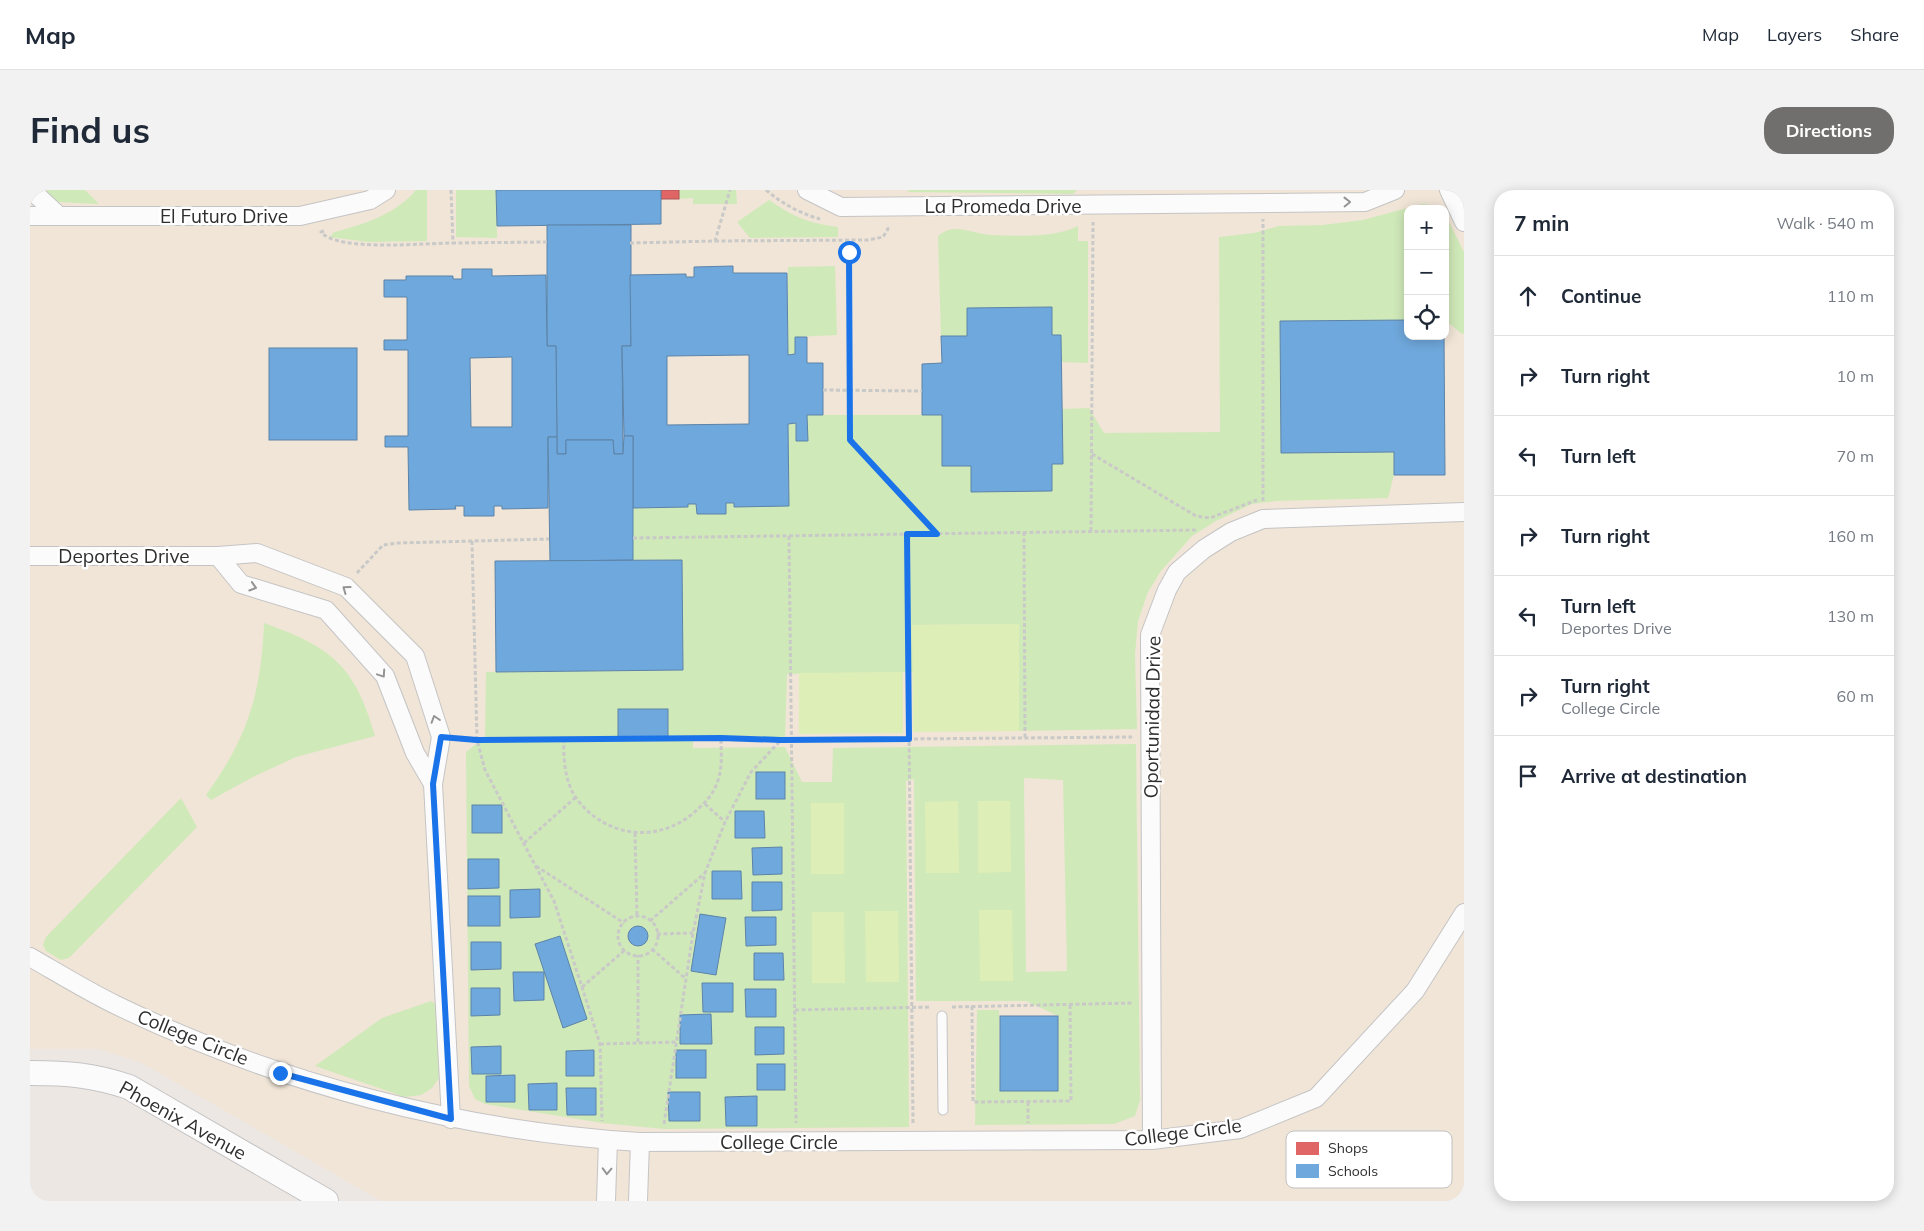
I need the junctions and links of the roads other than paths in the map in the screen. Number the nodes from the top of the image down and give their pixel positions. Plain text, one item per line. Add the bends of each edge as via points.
1 (32, 190) edge
2 (386, 190) edge
3 (808, 190) edge
4 (1326, 190) edge
5 (1395, 190) edge
6 (1449, 190) edge
7 (1263, 204) junction
8 (58, 215) junction
9 (30, 216) edge
10 (1464, 222) edge
11 (1464, 512) edge
12 (30, 556) edge
13 (218, 556) junction
14 (433, 784) junction
15 (1464, 913) edge
16 (30, 957) edge
17 (942, 1016) dead end
18 (30, 1073) edge
19 (943, 1110) dead end
20 (451, 1119) junction
21 (609, 1132) junction
22 (1152, 1140) junction
23 (640, 1142) junction
24 (326, 1201) edge
25 (606, 1201) edge
26 (638, 1201) edge

1 - 8 street
2 - 8 street, El Futuro Drive via 370,200 300,216
3 - 7 street, La Promeda Drive via 841,207
4 - 7 street
7 -> 5 street via 1365,202
6 - 10 street
8 - 9 street, El Futuro Drive
11 - 22 street, Oportunidad Drive via 1263,519 1204,549 1177,572 1167,590 1150,635
12 - 13 street, Deportes Drive
13 -> 14 street, Deportes Drive via 241,584 326,610 385,676 415,753
14 -> 13 street, Deportes Drive via 441,737 415,656 346,587 257,553
14 - 20 street, Deportes Drive
15 - 22 street, College Circle via 1415,991 1316,1098 1240,1129
16 - 20 street, College Circle via 115,1005 280,1073
17 - 19 lane
18 - 24 street, Phoenix Avenue via 98,1077 129,1087
20 - 21 street, College Circle
21 - 23 street, College Circle
21 -> 25 street
22 - 23 street, College Circle
23 - 26 street

